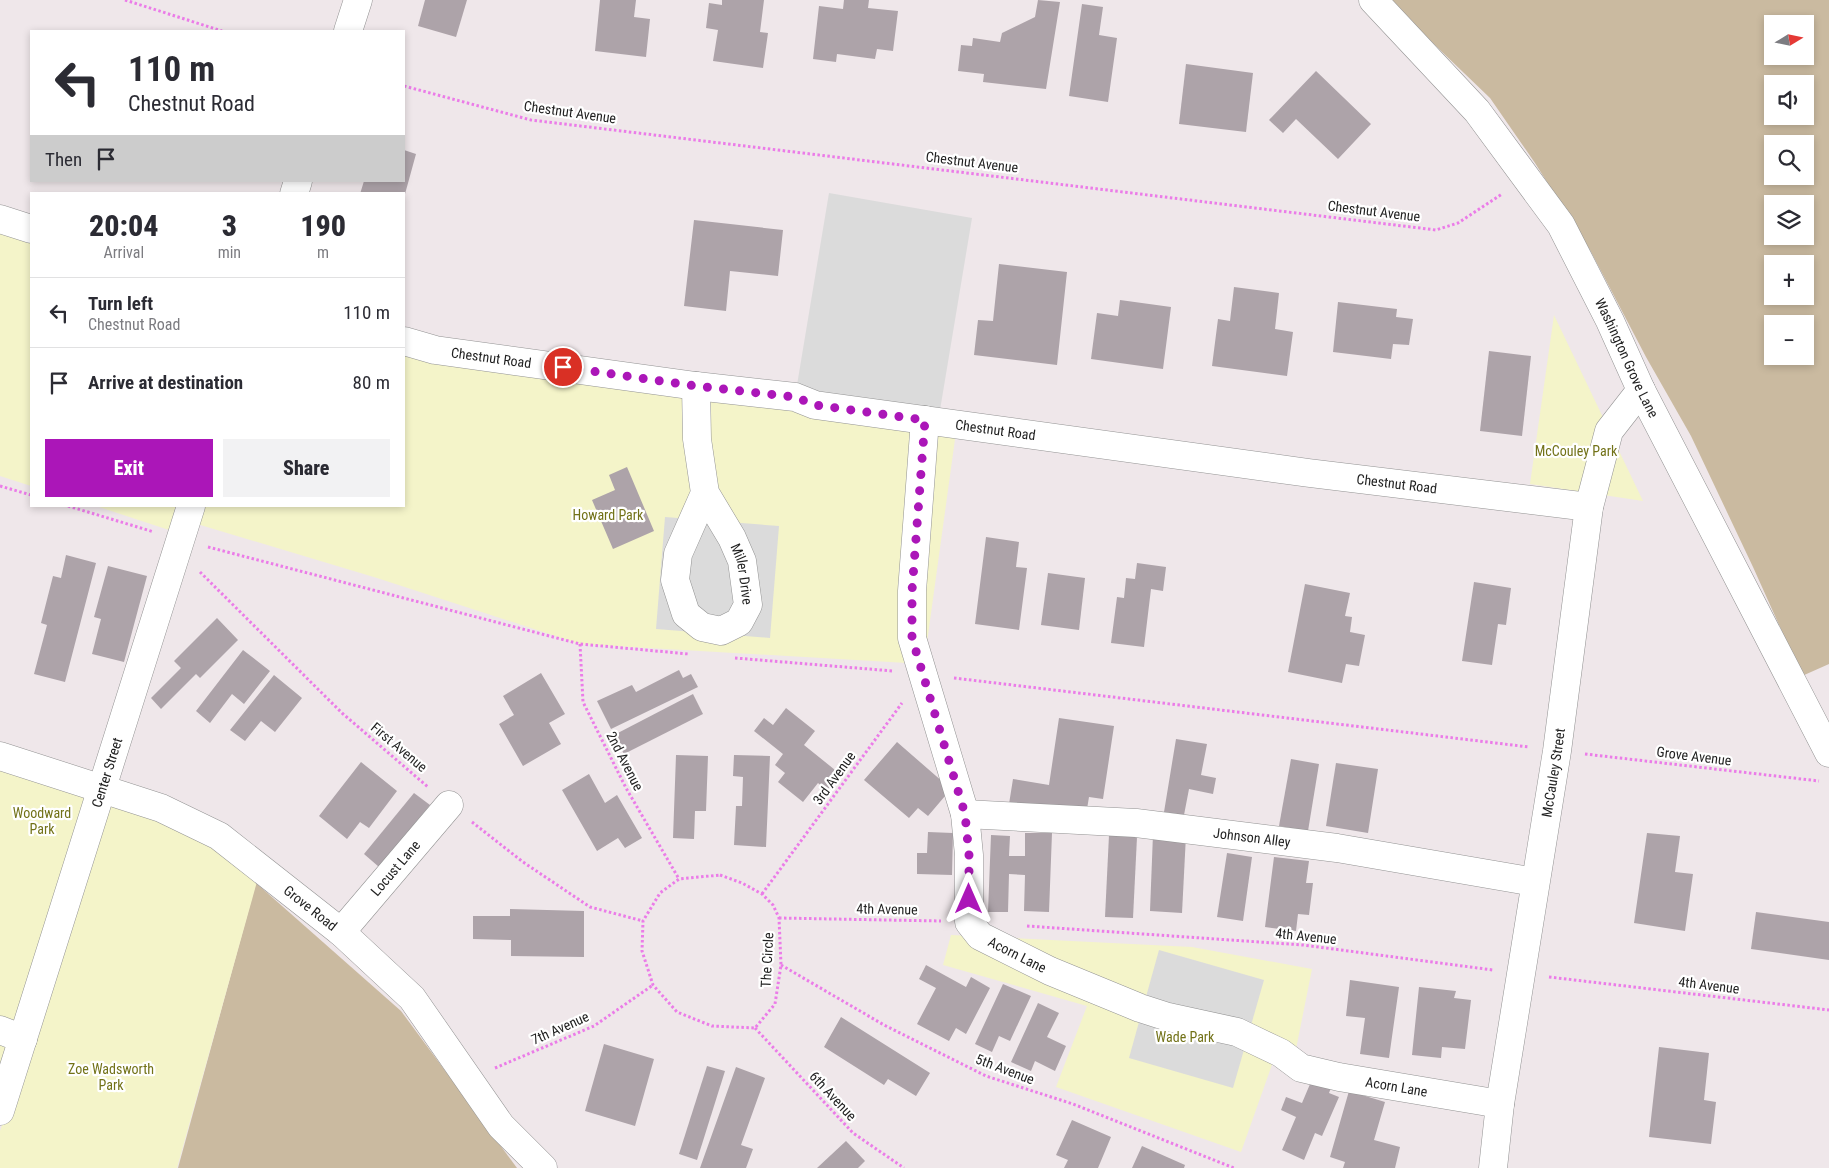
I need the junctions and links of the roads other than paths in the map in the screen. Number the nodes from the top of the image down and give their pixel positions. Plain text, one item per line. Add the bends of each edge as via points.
1 (358, 0) edge
2 (1373, 0) edge
3 (348, 30) edge
4 (0, 220) edge
5 (30, 229) edge
6 (405, 341) edge
7 (696, 386) junction
8 (1641, 390) junction
9 (925, 420) junction
10 (705, 493) dead end
11 (191, 507) edge
12 (1589, 507) junction
13 (1829, 753) edge
14 (0, 756) edge
15 (102, 788) junction
16 (449, 805) road end
17 (965, 814) junction
18 (1535, 882) junction
19 (342, 932) junction
20 (12, 1034) edge
21 (1500, 1104) junction
22 (0, 1112) edge
23 (543, 1168) edge
24 (1493, 1168) edge

1 - 3 street
2 - 8 street, Washington Grove Lane via 1477,112 1561,225
4 - 5 street
6 - 7 street, Chestnut Road via 436,350
7 - 9 street, Chestnut Road via 795,397 815,405
7 - 10 street via 697,439
8 - 12 street, McCauley Street via 1609,431
8 - 13 street, Washington Grove Lane
9 - 12 street, Chestnut Road via 1309,473
9 - 17 street via 912,591 912,638
11 - 15 street, Center Street
12 - 18 street, McCauley Street via 1557,751
14 - 15 street, Grove Road
15 - 19 street, Grove Road via 161,808 219,836
15 - 20 street, Center Street
16 - 19 street, Locust Lane
17 - 18 street, Johnson Alley via 1155,826 1337,848
17 - 21 street, Acorn Lane via 969,922 980,936 1050,971 1140,1008 1237,1032 1301,1068
18 - 21 street, McCauley Street
19 - 23 street, Grove Road via 412,998 500,1126
20 - 22 street, Center Street
21 - 24 street, McCauley Street

